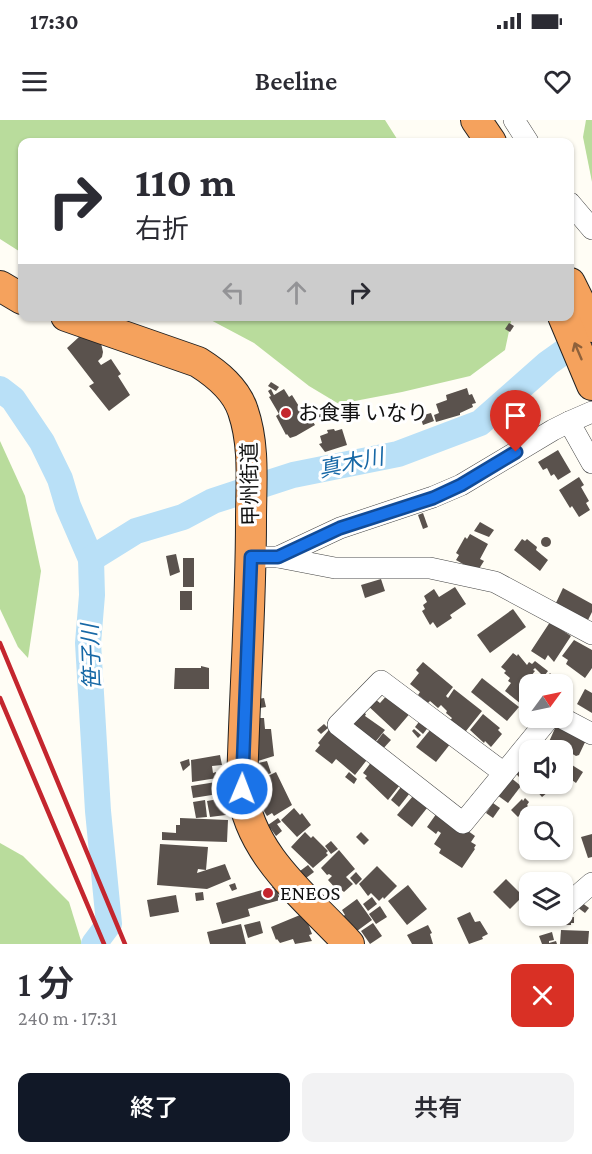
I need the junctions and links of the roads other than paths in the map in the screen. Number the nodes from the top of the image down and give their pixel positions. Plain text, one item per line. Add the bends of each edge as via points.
1 (453, 120) edge
2 (476, 120) edge
3 (514, 120) edge
4 (465, 138) edge
5 (488, 138) edge
6 (525, 138) edge
7 (574, 208) edge
8 (592, 229) edge
9 (0, 286) edge
10 (574, 291) edge
11 (18, 297) edge
12 (80, 321) edge
13 (565, 321) edge
14 (592, 327) edge
15 (592, 385) edge
16 (592, 412) edge
17 (569, 422) junction
18 (592, 463) edge
19 (260, 552) junction
20 (592, 634) edge
21 (573, 724) edge
22 (540, 728) edge
23 (592, 734) edge
24 (504, 773) junction
25 (592, 883) edge
26 (573, 899) edge
27 (339, 939) edge

1 - 4 highway
2 - 5 highway
3 - 6 street
7 - 8 street
9 - 11 highway
10 - 14 highway
12 - 19 highway, 甲州街道 via 198,362 226,383 243,410 251,451
15 -> 13 highway
16 - 17 street
17 - 18 street
17 - 19 street via 433,498
19 - 20 street via 335,568 430,568 495,582
19 - 27 highway, 甲州街道 via 242,779 244,804 258,842
21 - 23 street
22 - 24 street
24 - 24 street via 463,823 338,725 381,681
25 - 26 street

